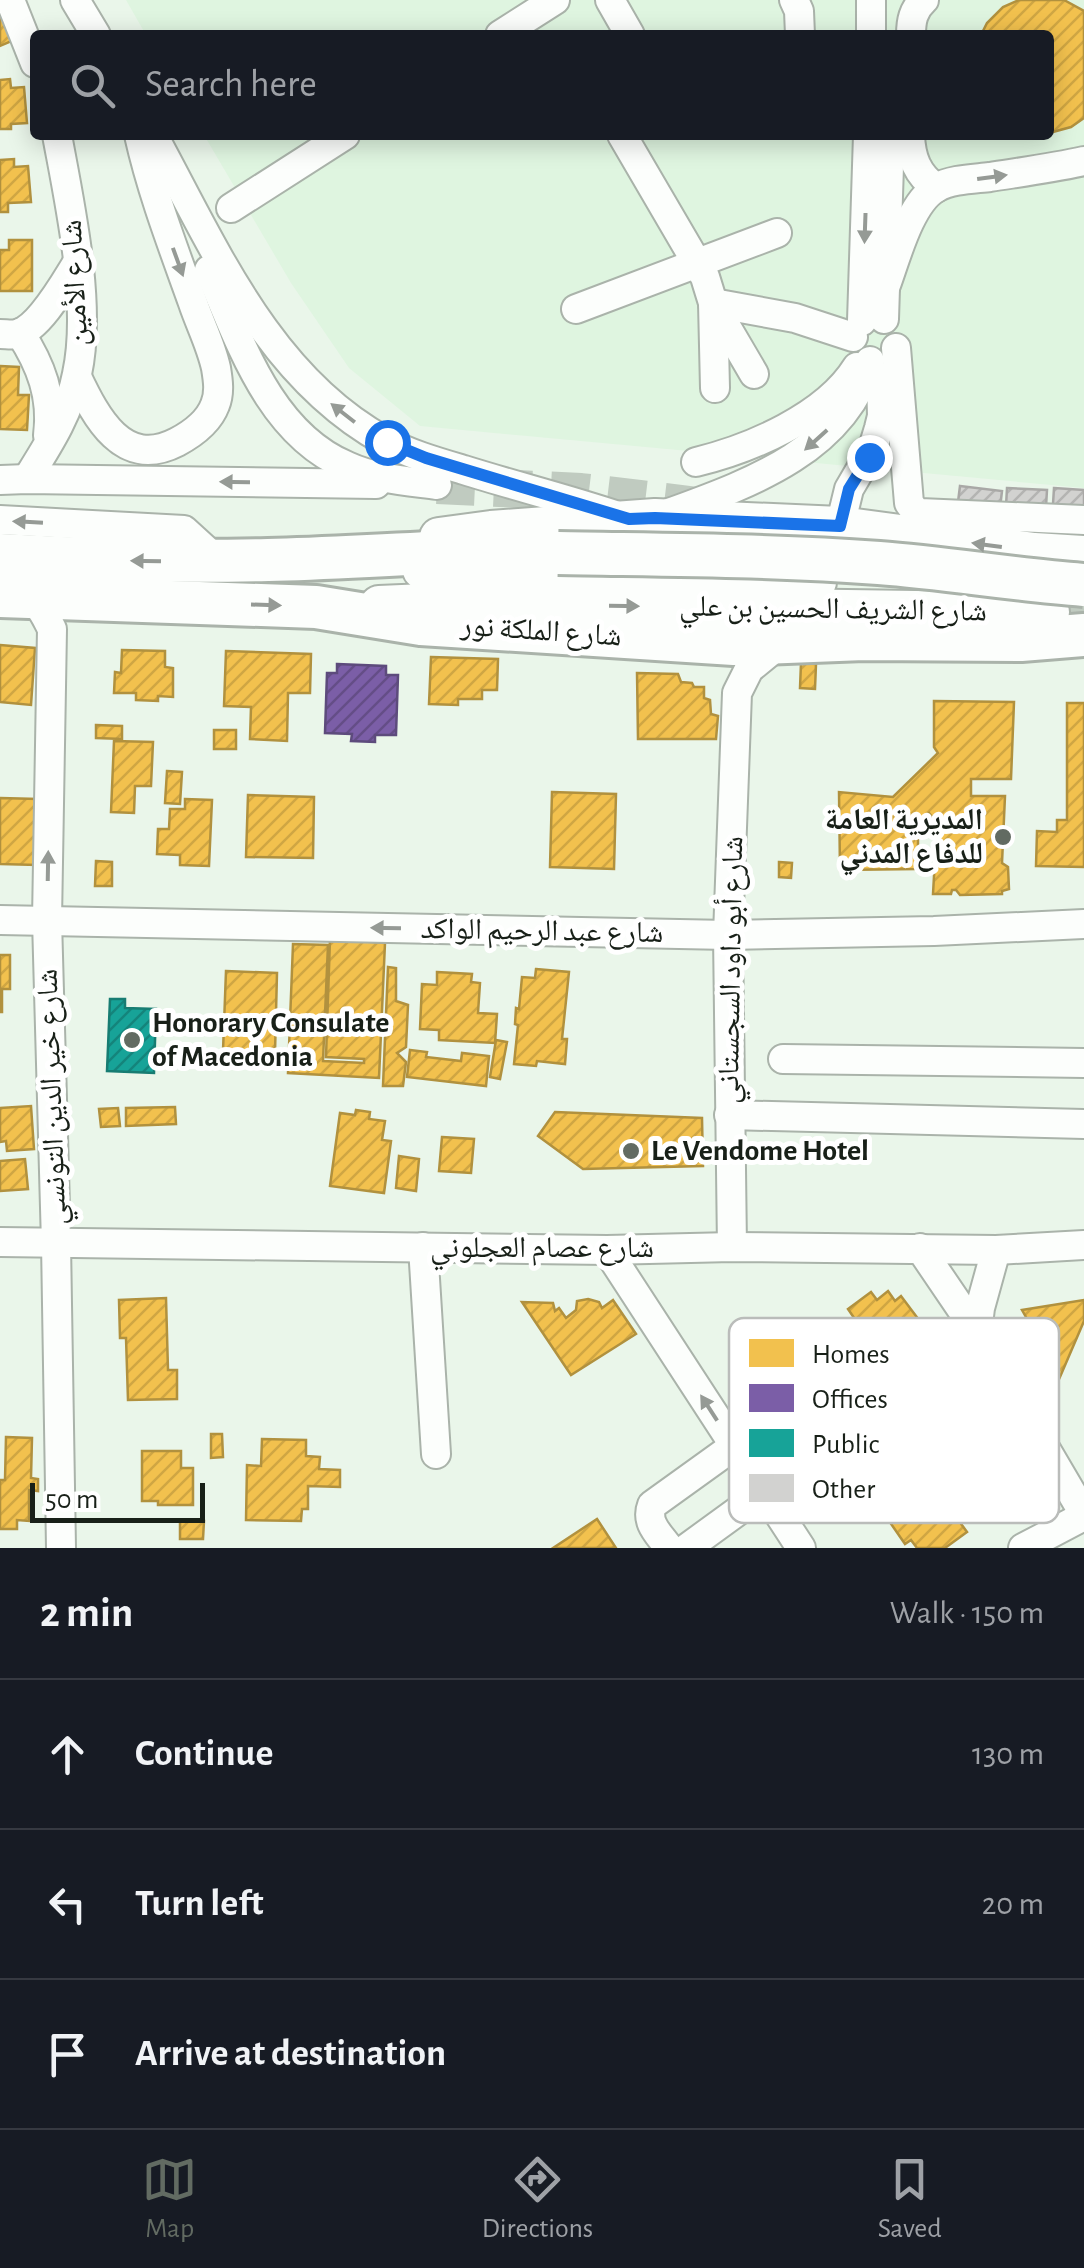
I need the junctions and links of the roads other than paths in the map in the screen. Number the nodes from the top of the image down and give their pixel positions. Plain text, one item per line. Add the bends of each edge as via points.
1 (10, 0) edge
2 (75, 0) edge
3 (555, 0) edge
4 (610, 0) edge
5 (794, 0) edge
6 (871, 0) edge
7 (899, 0) edge
8 (924, 0) edge
9 (93, 30) edge
10 (508, 30) edge
11 (627, 30) edge
12 (801, 30) edge
13 (871, 30) edge
14 (893, 30) edge
15 (911, 30) edge
16 (30, 50) edge
17 (58, 140) edge
18 (141, 140) edge
19 (153, 140) edge
20 (154, 140) edge
21 (337, 140) edge
22 (625, 140) edge
23 (868, 140) edge
24 (890, 140) edge
25 (910, 140) edge
26 (1084, 161) edge
27 (936, 188) junction
28 (231, 208) dead end
29 (778, 233) dead end
30 (699, 262) junction
31 (77, 263) junction
32 (886, 285) junction
33 (713, 303) junction
34 (576, 309) dead end
35 (10, 334) edge
36 (873, 343) junction
37 (754, 374) dead end
38 (77, 377) junction
39 (715, 388) dead end
40 (47, 447) junction
41 (696, 462) dead end
42 (13, 480) edge
43 (642, 519) junction
44 (0, 520) edge
45 (1084, 520) edge
46 (840, 526) junction
47 (1084, 554) edge
48 (0, 555) edge
49 (266, 560) junction
50 (218, 561) junction
51 (900, 584) dead end
52 (1084, 586) tunnel mouth
53 (10, 598) edge
54 (96, 599) junction
55 (316, 608) junction
56 (1060, 632) edge
57 (693, 641) junction
58 (782, 642) junction
59 (53, 645) junction
60 (737, 693) junction
61 (0, 920) edge
62 (47, 920) junction
63 (1084, 924) edge
64 (728, 935) junction
65 (782, 1059) dead end
66 (1084, 1063) edge
67 (729, 1116) junction
68 (1084, 1124) edge
69 (0, 1242) edge
70 (56, 1243) junction
71 (1084, 1245) edge
72 (423, 1247) junction
73 (732, 1247) junction
74 (920, 1248) junction
75 (608, 1250) junction
76 (996, 1250) junction
77 (968, 1318) edge
78 (979, 1318) edge
79 (729, 1438) edge
80 (729, 1450) edge
81 (436, 1454) dead end
82 (1059, 1472) edge
83 (1084, 1515) edge
84 (729, 1517) edge
85 (784, 1523) edge
86 (61, 1548) edge
87 (668, 1548) edge
88 (687, 1548) edge
89 (801, 1548) edge
90 (1023, 1548) edge

1 - 16 street
2 - 9 street
3 - 10 street
4 - 11 street
5 - 12 street
6 - 13 street
7 - 14 street
8 - 15 street
17 - 31 street, شارع الأمين
18 -> 38 street via 212,352 218,392 208,417 192,432 171,445 139,449 104,428
19 -> 42 street via 256,374 282,414 318,450 346,466 437,485
43 -> 20 street via 426,458 350,420 316,392 260,325
21 - 28 street
22 - 30 street
23 -> 36 street
24 - 32 street
25 - 27 street via 916,167
27 -> 26 street
27 - 32 street via 910,221
29 - 30 street
30 - 33 street
30 - 34 street
31 - 35 street via 34,322
31 - 38 street, شارع الأمين
32 - 36 street
33 - 36 street via 796,318
33 - 37 street
33 - 39 street
35 - 40 street via 33,354 43,376
36 - 41 street via 835,393 798,420 740,451
36 -> 43 street via 859,390 798,456 762,477
36 - 45 street via 915,510
36 - 46 street via 882,416
38 - 40 street, شارع الأمين
40 - 42 street, شارع الأمين
43 - 46 main road
43 - 49 main road via 490,530
50 -> 44 street via 184,530
47 -> 46 main road
50 -> 48 highway
49 - 50 highway
49 - 51 main road, شارع الشريف الحسين بن علي via 518,576
49 - 52 highway, bridge via 456,552 740,557 882,563
53 - 54 highway, شارع الملكة نور
53 - 59 street via 40,606
54 -> 55 highway, شارع الملكة نور
54 - 59 street via 74,612
55 -> 56 main road, شارع الشريف الحسين بن علي via 426,603
55 - 57 highway, شارع الملكة نور via 421,624
56 - 58 highway, شارع الملكة نور
57 - 58 highway, شارع الملكة نور
57 - 60 street via 716,657
58 - 60 street via 749,669
62 -> 59 street, شارع خير الدين التونسي
60 - 64 street, شارع أبو داود السجستاني
61 - 62 street, شارع عبد الرحيم الواكد
64 -> 62 street, شارع عبد الرحيم الواكد
62 - 70 street, شارع خير الدين التونسي
63 - 64 street, شارع عبد الرحيم الواكد
64 - 67 street, شارع أبو داود السجستاني
65 - 66 street
67 - 68 street
67 - 73 street, شارع أبو داود السجستاني
69 - 70 street, شارع عصام العجلوني
70 - 72 street, شارع عصام العجلوني
70 - 86 street, شارع خير الدين التونسي
71 - 76 street, شارع عصام العجلوني
72 - 75 street, شارع عصام العجلوني
72 - 81 street
73 - 74 street, شارع عصام العجلوني
73 - 75 street, شارع عصام العجلوني
74 - 76 street, شارع عصام العجلوني
74 - 77 street
79 -> 75 street
76 - 78 street
80 - 87 street via 652,1505 650,1523
82 - 83 street
83 - 90 street
84 - 88 street
85 - 89 street

